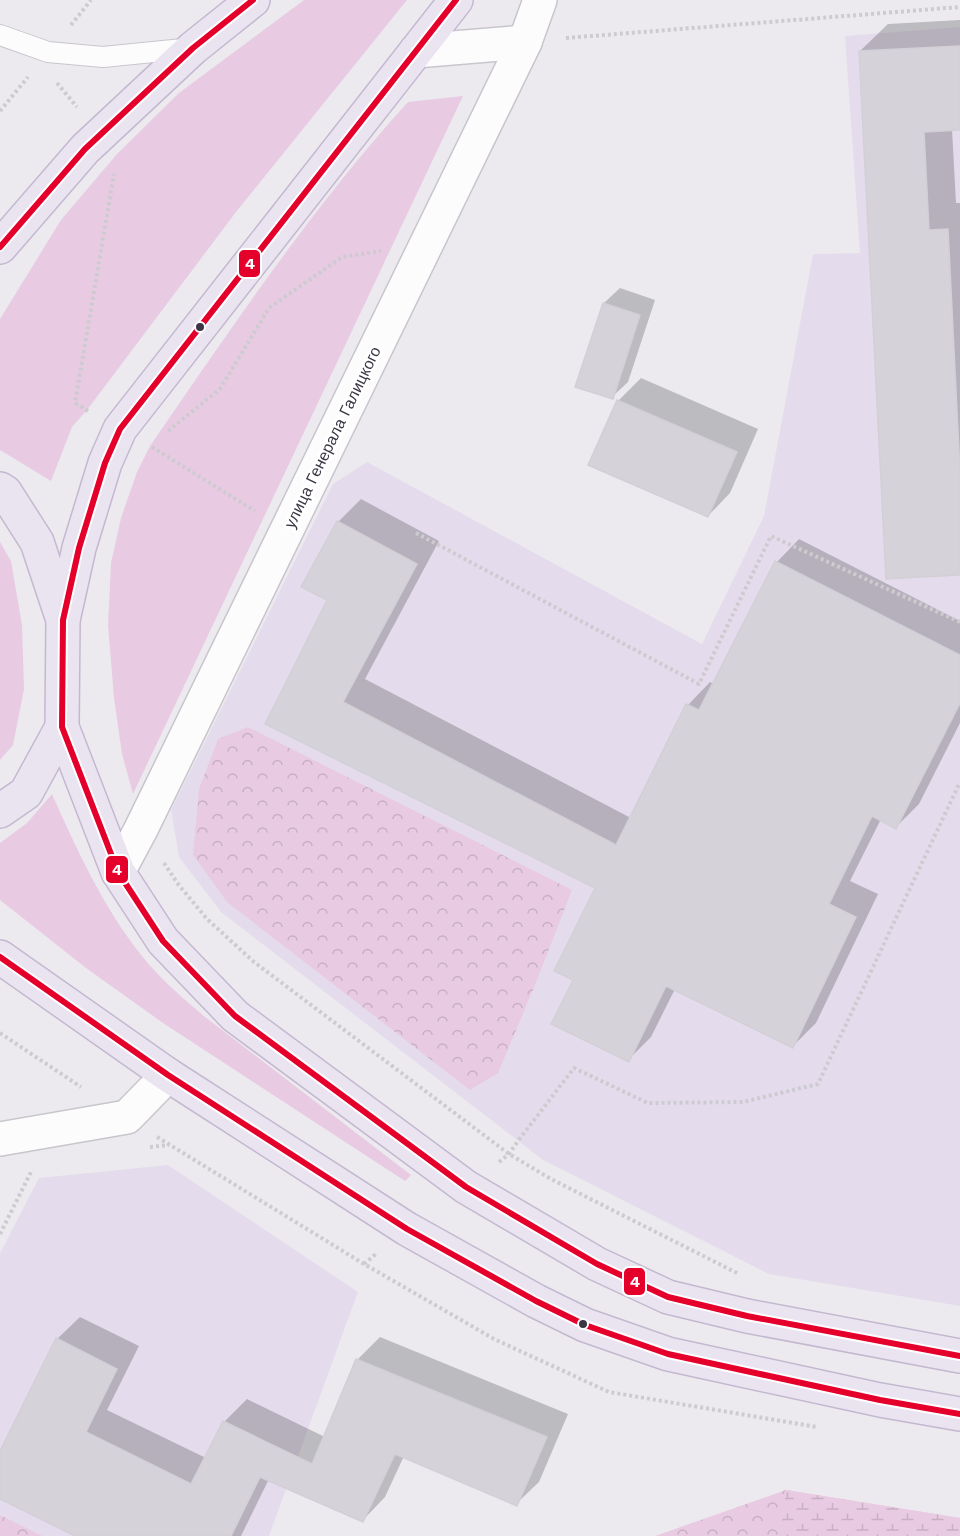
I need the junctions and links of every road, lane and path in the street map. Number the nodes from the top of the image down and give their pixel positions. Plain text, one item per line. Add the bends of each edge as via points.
1 (253, 0) edge
2 (456, 0) edge
3 (540, 0) edge
4 (960, 7) edge
5 (0, 35) edge
6 (525, 42) junction
7 (193, 48) junction
8 (416, 51) junction
9 (55, 81) dead end
10 (101, 135) junction
11 (0, 247) edge
12 (383, 250) dead end
13 (120, 429) junction
14 (168, 432) dead end
15 (159, 439) dead end
16 (0, 489) edge
17 (287, 530) junction
18 (416, 533) dead end
19 (63, 620) junction
20 (960, 622) edge
21 (62, 727) junction
22 (960, 782) edge
23 (0, 811) edge
24 (141, 829) junction
25 (118, 872) junction
26 (0, 957) edge
27 (0, 1033) edge
28 (168, 1075) junction
29 (127, 1117) junction
30 (0, 1138) edge
31 (170, 1145) junction
32 (148, 1147) dead end
33 (509, 1154) junction
34 (32, 1169) dead end
35 (0, 1234) edge
36 (744, 1276) dead end
37 (960, 1356) edge
38 (960, 1414) edge
39 (820, 1428) dead end

1 - 7 main road
2 - 8 main road
3 - 6 street, улица Генерала Галицкого
4 - 6 path
5 - 7 lane via 48,52 103,57
6 - 8 street
6 - 17 street, улица Генерала Галицкого
7 - 10 main road
8 - 13 main road
9 - 10 path
10 - 11 main road
10 - 13 path via 117,154 75,402
12 - 14 path via 342,258 269,308 220,389
13 - 19 main road via 105,463 79,548
15 - 17 path via 150,446
16 - 19 main road via 37,542
17 - 24 street, улица Генерала Галицкого
18 - 20 path via 699,684 771,536
19 - 21 main road
21 - 23 main road via 26,793
21 - 25 main road
22 - 33 path via 818,1084 743,1102 648,1103 574,1068
24 - 25 street, улица Генерала Галицкого
24 - 33 path via 207,919 254,962
25 - 37 main road via 163,941 235,1016 466,1187 597,1264 668,1297
26 - 28 main road
27 - 29 path
28 - 29 street
28 - 38 main road via 406,1229 585,1325 668,1354
29 - 30 street
29 - 31 path
31 - 32 path
31 - 39 path via 494,1339 609,1392
33 - 36 path
34 - 35 path

